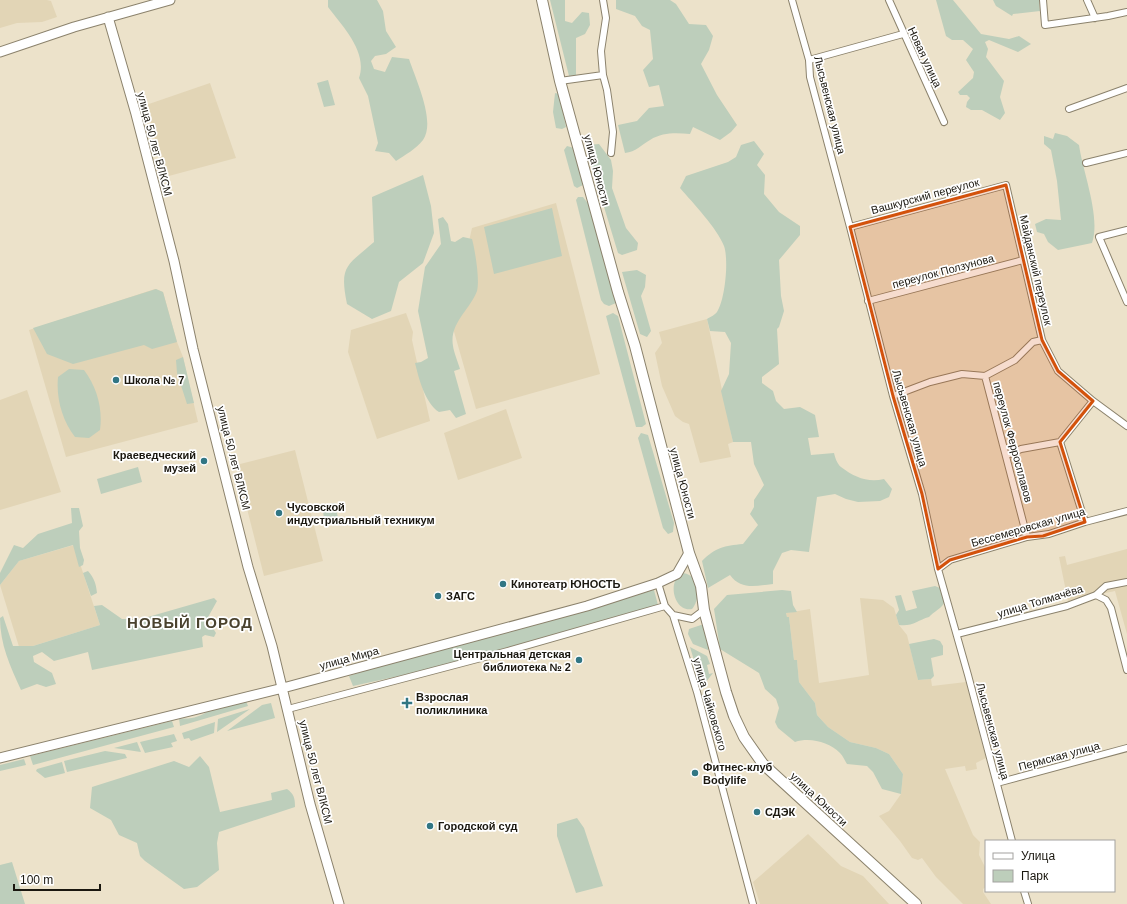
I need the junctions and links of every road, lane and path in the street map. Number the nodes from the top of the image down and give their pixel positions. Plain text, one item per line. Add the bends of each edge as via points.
1 (170, 0) edge
2 (542, 0) edge
3 (603, 0) edge
4 (792, 0) edge
5 (889, 0) edge
6 (1043, 0) edge
7 (1087, 0) edge
8 (1127, 12) edge
9 (108, 17) junction
10 (1095, 18) junction
11 (903, 34) junction
12 (0, 52) edge
13 (809, 60) junction
14 (603, 75) junction
15 (560, 81) junction
16 (1127, 88) edge
17 (1069, 109) dead end
18 (944, 122) dead end
19 (611, 153) dead end
20 (1127, 153) edge
21 (1086, 163) dead end
22 (1006, 185) joint
23 (850, 227) junction
24 (1127, 230) edge
25 (1023, 260) junction
26 (868, 301) junction
27 (1127, 302) edge
28 (1042, 340) junction
29 (985, 376) junction
30 (892, 396) junction
31 (1094, 401) junction
32 (1127, 426) edge
33 (1060, 442) junction
34 (1007, 455) junction
35 (1127, 511) edge
36 (1085, 522) junction
37 (1027, 537) junction
38 (689, 553) junction
39 (938, 569) junction
40 (1127, 582) edge
41 (658, 583) junction
42 (1096, 595) junction
43 (665, 606) junction
44 (704, 610) junction
45 (673, 615) junction
46 (957, 634) junction
47 (1127, 670) edge
48 (283, 688) junction
49 (288, 710) junction
50 (1127, 748) edge
51 (0, 758) edge
52 (997, 783) junction
53 (1012, 840) edge
54 (1024, 892) edge
55 (339, 904) edge
56 (754, 904) edge
57 (916, 904) edge
58 (1028, 904) edge

1 - 9 street
2 - 15 main road, улица Юности
3 - 14 street via 606,18 602,52
4 - 13 street, Лысьвенская улица
5 - 11 street, Новая улица
6 - 10 street via 1045,25
7 - 10 street
8 - 10 street
9 - 12 street
9 - 48 street, улица 50 лет ВЛКСМ via 174,261 193,349 250,574
11 - 13 street
11 - 18 street, Новая улица
13 - 23 street, Лысьвенская улица via 810,77
14 - 15 street
14 - 19 street via 613,132
15 - 38 main road, улица Юности via 635,346
16 - 17 street
20 - 21 street
22 - 23 street, Вашкурский переулок
22 - 25 street, Майданский переулок
23 - 26 street, Лысьвенская улица
24 - 27 street via 1099,237
25 - 26 street, переулок Ползунова
25 - 28 street, Майданский переулок
26 - 30 street, Лысьвенская улица
28 - 29 street, Майданский переулок via 1033,342 1015,360
28 - 31 street via 1058,371
29 - 30 street via 962,374
29 - 34 street, переулок Ферросплавов
30 - 39 street, Лысьвенская улица via 922,494
31 - 32 street
31 - 33 street
33 - 34 street
33 - 36 street
34 - 37 street, переулок Ферросплавов
35 - 36 street, Бессемеровская улица
36 - 37 street, Бессемеровская улица via 1043,536
37 - 39 street, Бессемеровская улица via 950,560
38 - 41 street, улица Мира via 677,574
38 - 44 main road, улица Юности via 700,586
39 - 46 street, Лысьвенская улица
40 - 42 street, улица Толмачёва via 1106,586
41 - 43 street, улица Чайковского
41 - 48 street, улица Мира via 559,615
42 - 46 street, улица Толмачёва via 1067,606
42 - 47 street via 1106,600 1111,608
43 - 45 street, улица Чайковского
43 - 49 street via 463,664
44 - 45 street via 692,619
44 - 57 main road, улица Юности via 734,716 744,737 763,764
45 - 56 street, улица Чайковского via 697,692
46 - 52 street, Лысьвенская улица
48 - 49 street, улица 50 лет ВЛКСМ
48 - 51 street, улица Мира
49 - 55 street, улица 50 лет ВЛКСМ via 310,804
50 - 52 street, Пермская улица
52 - 53 street, Лысьвенская улица
54 - 58 street

